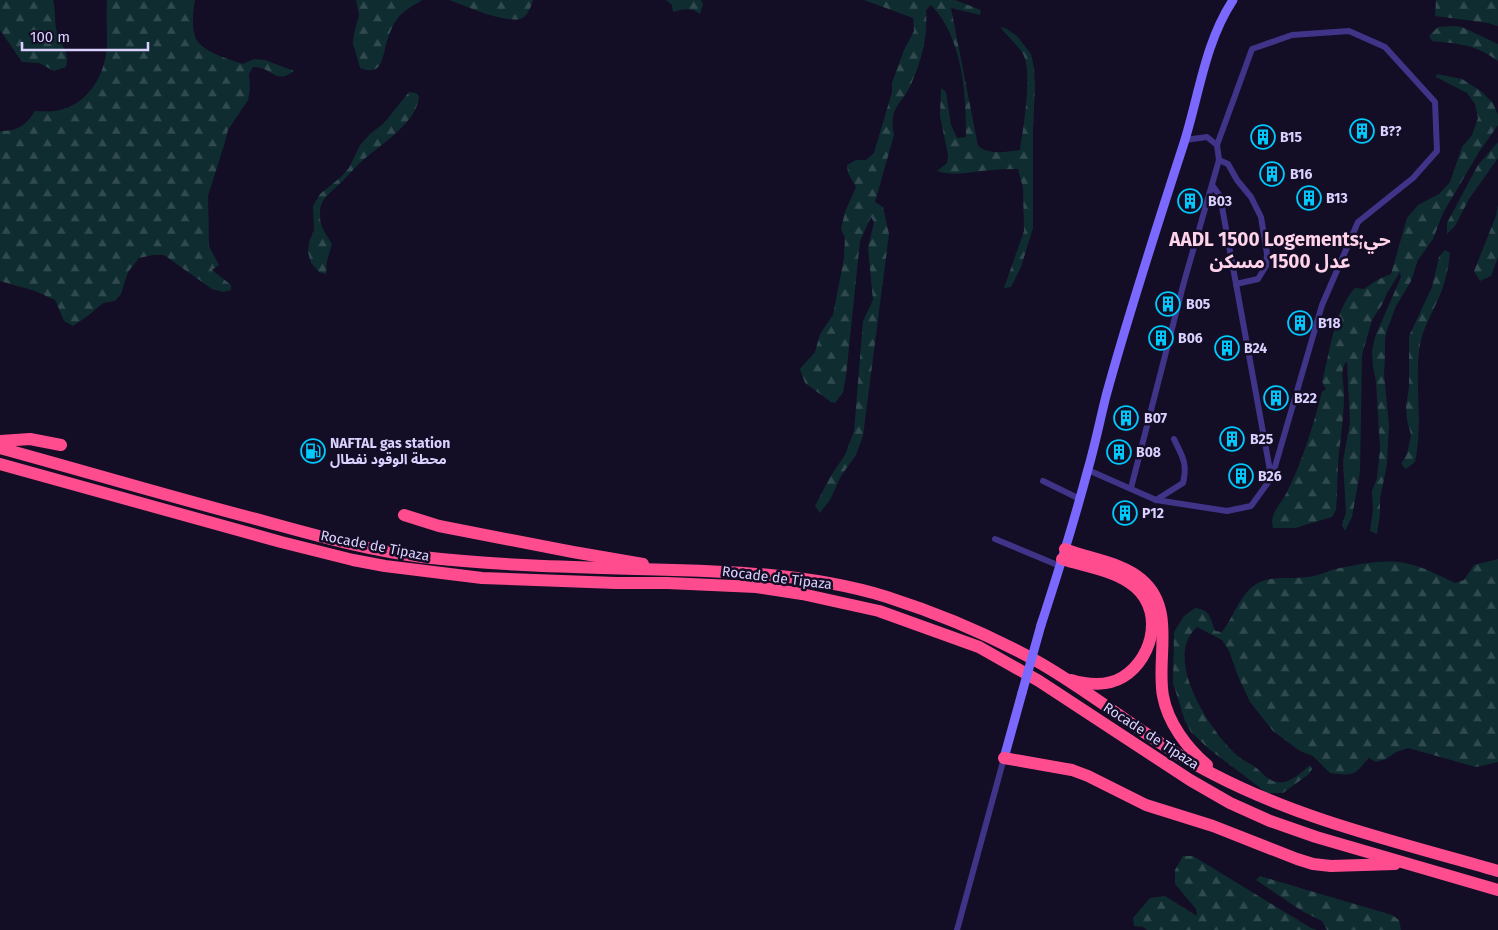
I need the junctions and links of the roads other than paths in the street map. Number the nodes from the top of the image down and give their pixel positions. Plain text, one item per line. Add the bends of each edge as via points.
1 (1229, 2) edge
2 (1185, 140) junction
3 (1217, 145) junction
4 (1219, 160) junction
5 (1212, 185) junction
6 (1236, 284) junction
7 (1174, 439) dead end
8 (0, 441) edge
9 (61, 445) dead end
10 (0, 448) edge
11 (0, 464) edge
12 (1088, 470) junction
13 (1272, 477) junction
14 (1043, 482) dead end
15 (1131, 488) junction
16 (1080, 499) junction
17 (1156, 500) junction
18 (404, 516) dead end
19 (995, 539) dead end
20 (1062, 558) junction
21 (665, 570) junction
22 (1040, 664) junction
23 (1004, 758) junction
24 (1238, 787) junction
25 (1410, 863) junction
26 (1498, 871) edge
27 (1498, 890) edge
28 (957, 930) edge

1 - 2 street via 1204,66
2 - 3 street via 1207,137
2 - 12 street via 1141,273
3 - 4 street
3 - 13 street via 1252,49 1292,35 1349,31 1385,47 1435,102 1437,152 1413,178 1358,222 1347,247 1322,305
4 - 5 street
4 - 6 street via 1228,164 1251,197 1261,217 1267,254 1266,266 1258,279
5 - 6 street via 1220,196
5 - 15 street
6 - 13 street
7 - 17 street via 1186,463 1183,483
8 - 9 highway via 24,439
10 - 21 highway, Rocade de Tipaza via 252,518 386,551 510,565
11 - 25 highway, Rocade de Tipaza via 281,542 386,566 482,578 756,588 802,594 879,611 979,647 1046,685 1161,762 1230,803 1316,837
12 - 15 street
12 - 16 street
13 - 17 street via 1251,506 1227,511
14 - 16 street
15 - 17 street
16 - 20 street
18 - 21 highway via 439,526 629,560
19 - 20 street
20 - 22 highway via 1115,576 1131,583 1142,593 1153,622 1151,639 1136,666 1123,677 1108,683 1079,682
20 - 23 street, bridge
20 - 24 highway via 1132,572 1154,595 1163,628 1163,697 1169,713 1187,745 1218,774
21 - 22 highway, Rocade de Tipaza via 780,576 885,596 981,633
22 - 24 highway, Rocade de Tipaza via 1176,752
23 - 25 highway via 1072,770 1146,806 1213,826 1314,864
23 - 28 street
24 - 26 highway, Rocade de Tipaza via 1322,821
25 - 27 highway, Rocade de Tipaza

